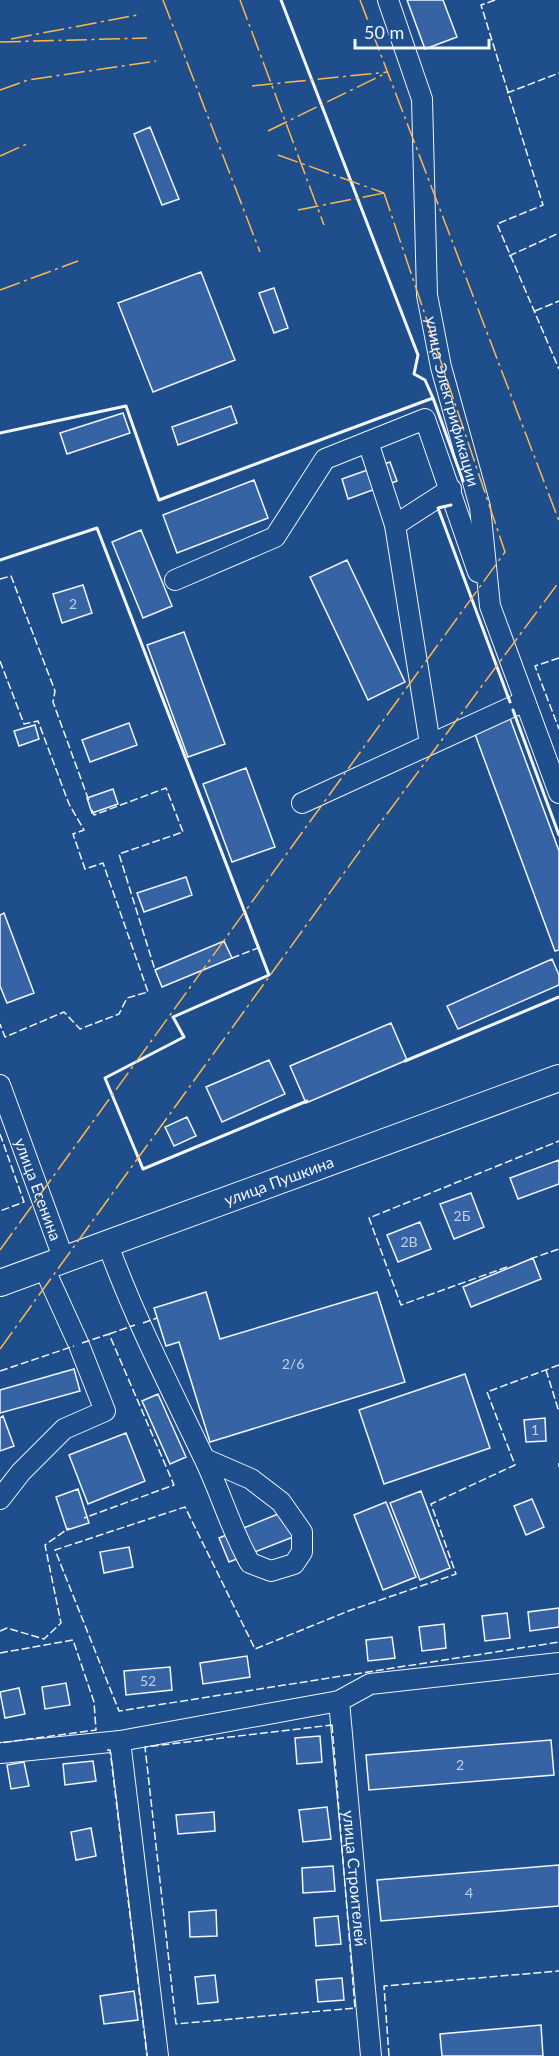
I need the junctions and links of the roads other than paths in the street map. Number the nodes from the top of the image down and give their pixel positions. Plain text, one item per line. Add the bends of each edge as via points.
1 (388, 0) edge
2 (368, 442) junction
3 (451, 489) junction
4 (394, 525) junction
5 (175, 580) dead end
6 (490, 606) junction
7 (525, 700) junction
8 (430, 744) junction
9 (559, 793) edge
10 (302, 803) dead end
11 (559, 1078) edge
12 (0, 1084) edge
13 (108, 1245) junction
14 (54, 1264) junction
15 (0, 1283) edge
16 (205, 1459) junction
17 (0, 1499) edge
18 (559, 1663) edge
19 (339, 1701) junction
20 (120, 1741) junction
21 (1, 1754) edge
22 (158, 2056) edge
23 (371, 2056) edge

1 - 6 street, улица Электрификации via 422,99 427,295 441,367 480,507
2 - 3 street via 425,419
2 - 4 street
2 - 5 street via 325,459 275,537
3 - 4 street
3 - 6 street
4 - 8 street
6 - 7 street, улица Электрификации
7 - 8 street
7 - 9 street, улица Электрификации
8 - 10 street
11 - 13 main road, улица Пушкина
12 - 14 street, улица Есенина
13 - 14 main road, улица Пушкина
13 - 16 street via 128,1299
14 - 15 main road, улица Пушкина
14 - 17 street, улица Есенина via 105,1411 64,1429
16 - 16 street via 236,1539 250,1563 271,1571 294,1564 302,1551 302,1532 281,1502 251,1479
18 - 19 street via 370,1684
19 - 20 street
19 - 23 street, улица Строителей
20 - 21 street
20 - 22 street

